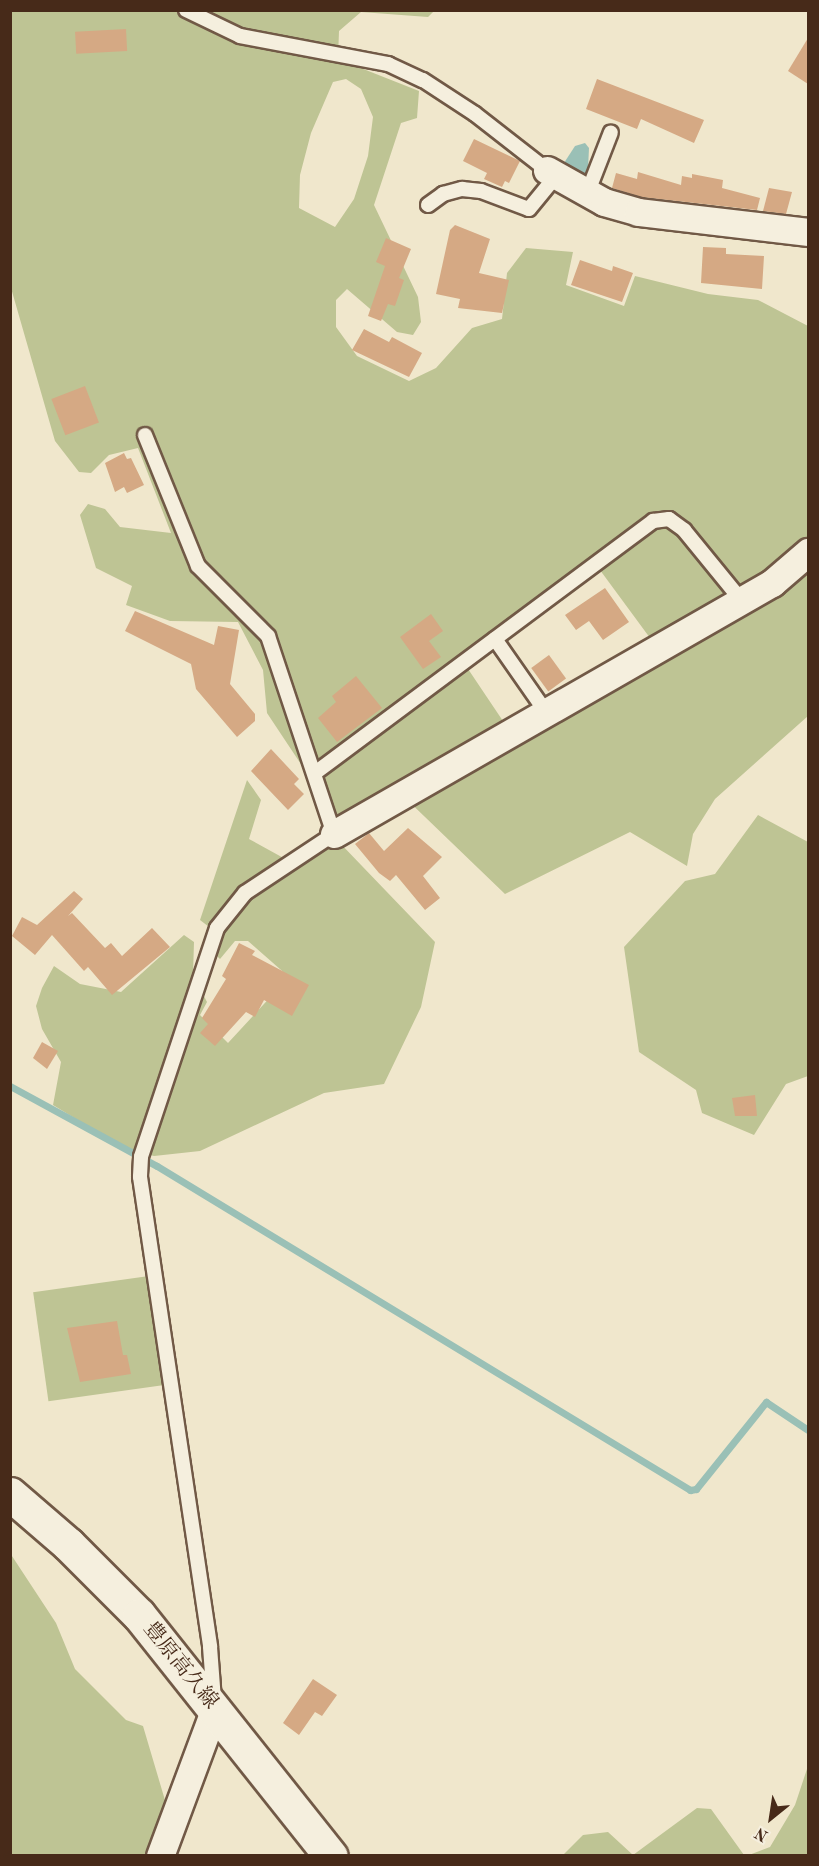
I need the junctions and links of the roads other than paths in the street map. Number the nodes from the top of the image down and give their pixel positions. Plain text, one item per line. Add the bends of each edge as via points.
1 (186, 10) edge
2 (611, 132) dead end
3 (551, 173) junction
4 (587, 194) junction
5 (428, 205) dead end
6 (808, 232) edge
7 (145, 435) dead end
8 (808, 552) edge
9 (742, 601) junction
10 (495, 639) junction
11 (546, 712) junction
12 (315, 773) junction
13 (334, 834) junction
14 (10, 1494) edge
15 (214, 1708) junction
16 (160, 1856) edge
17 (331, 1856) edge

1 - 3 lane via 240,36 388,64 423,80 475,114
2 - 4 lane
3 - 4 street
3 - 5 lane via 529,209 481,191 462,189 443,194
4 - 6 street via 638,212
7 - 12 lane via 198,566 268,636
8 - 9 street via 772,583
9 - 10 lane via 684,530 669,519 653,521
9 - 11 street
10 - 11 lane
10 - 12 lane
11 - 13 street
12 - 13 lane
13 - 15 lane via 245,893 217,928 141,1157 140,1177 210,1647
14 - 15 main road, 豊原高久線 via 68,1544 139,1615
15 - 16 street
15 - 17 main road, 豊原高久線

